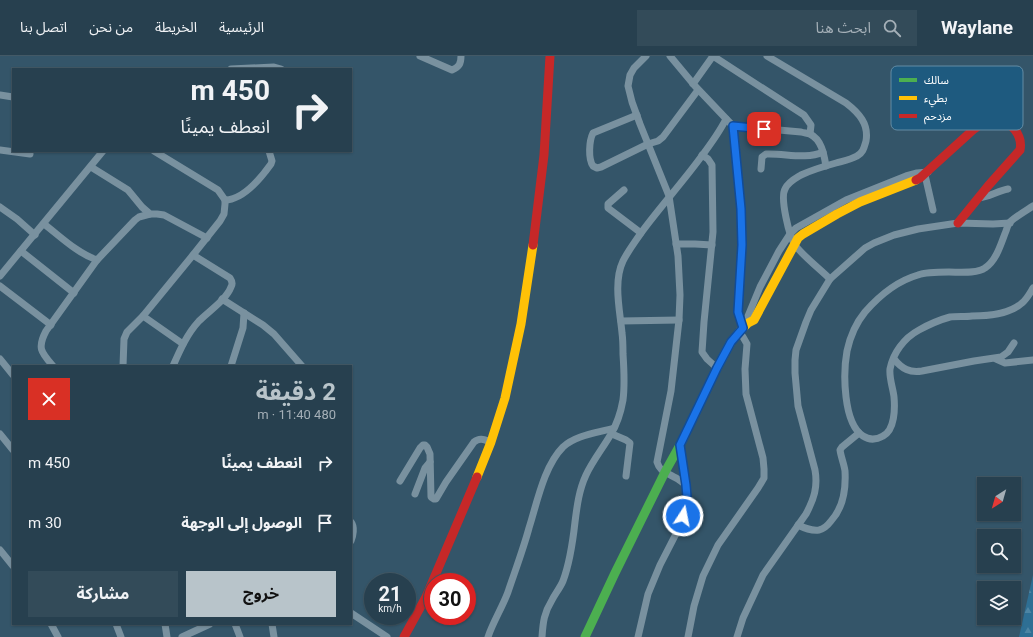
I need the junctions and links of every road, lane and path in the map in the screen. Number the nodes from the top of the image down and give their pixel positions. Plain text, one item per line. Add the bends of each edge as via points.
1 (420, 56) edge
2 (461, 56) edge
3 (550, 56) edge
4 (646, 56) edge
5 (670, 56) edge
6 (713, 56) edge
7 (767, 56) edge
8 (252, 68) edge
9 (278, 68) edge
10 (696, 87) junction
11 (0, 95) edge
12 (12, 97) edge
13 (637, 115) junction
14 (726, 119) junction
15 (733, 126) junction
16 (973, 130) edge
17 (1014, 130) edge
18 (810, 134) junction
19 (648, 144) junction
20 (0, 150) edge
21 (12, 152) edge
22 (15, 152) edge
23 (102, 152) edge
24 (156, 152) edge
25 (269, 152) edge
26 (823, 152) junction
27 (30, 154) dead end
28 (702, 156) junction
29 (826, 166) junction
30 (91, 167) junction
31 (761, 170) dead end
32 (926, 173) junction
33 (1008, 189) dead end
34 (624, 190) dead end
35 (669, 196) junction
36 (978, 198) junction
37 (225, 200) junction
38 (1033, 206) edge
39 (0, 207) edge
40 (838, 209) junction
41 (933, 210) dead end
42 (150, 214) junction
43 (958, 223) junction
44 (1010, 223) junction
45 (44, 224) junction
46 (641, 233) junction
47 (790, 234) junction
48 (35, 235) junction
49 (207, 238) junction
50 (676, 244) junction
51 (712, 245) junction
52 (795, 245) junction
53 (21, 251) junction
54 (193, 255) junction
55 (97, 260) junction
56 (0, 276) edge
57 (830, 279) junction
58 (0, 286) edge
59 (1033, 288) edge
60 (74, 292) junction
61 (222, 299) junction
62 (244, 313) junction
63 (142, 316) junction
64 (679, 320) junction
65 (621, 321) junction
66 (50, 325) junction
67 (743, 327) junction
68 (1014, 342) dead end
69 (182, 344) junction
70 (894, 359) junction
71 (996, 359) junction
72 (0, 360) edge
73 (1033, 360) edge
74 (296, 362) edge
75 (52, 365) edge
76 (123, 365) edge
77 (173, 365) edge
78 (233, 365) edge
79 (717, 368) junction
80 (12, 374) edge
81 (613, 431) junction
82 (859, 433) junction
83 (0, 434) edge
84 (491, 442) junction
85 (680, 445) junction
86 (12, 449) edge
87 (430, 462) junction
88 (665, 472) junction
89 (626, 476) dead end
90 (400, 481) dead end
91 (686, 485) junction
92 (415, 494) dead end
93 (352, 523) edge
94 (798, 525) junction
95 (352, 537) edge
96 (0, 550) edge
97 (12, 565) edge
98 (352, 614) edge
99 (51, 625) edge
100 (116, 625) edge
101 (165, 625) edge
102 (208, 625) edge
103 (235, 625) edge
104 (272, 625) edge
105 (58, 637) edge
106 (122, 637) edge
107 (167, 637) edge
108 (182, 637) edge
109 (240, 637) edge
110 (274, 637) edge
111 (388, 637) edge
112 (404, 637) edge
113 (488, 637) edge
114 (542, 637) edge
115 (585, 637) edge
116 (638, 637) edge
117 (688, 637) edge
118 (737, 637) edge

1 - 2 street via 452,70 458,67
3 - 84 street via 544,155 522,324 505,398
4 - 13 street via 634,68 628,86
5 - 10 street
6 - 10 street
6 - 18 street via 804,115 811,124
7 - 29 street via 846,103 855,110 864,123 867,136 861,153
8 - 9 street
10 - 14 street
10 - 19 street via 663,137
11 - 12 street
13 - 19 street
13 - 19 street via 593,134 591,163 599,168
14 - 15 street
14 - 28 street
15 - 18 street
15 - 67 street via 742,245 738,312
16 - 32 street
17 - 36 street via 1022,143 1020,150
18 - 26 street
19 - 35 street
20 - 21 street
22 - 27 street
23 - 30 street
24 - 37 street via 218,190
25 - 37 street via 272,161 251,188 237,197
26 - 29 street
26 - 31 street via 805,156 765,155 761,159
28 - 35 street
28 - 51 street via 710,162 712,170
29 - 47 street via 801,175 784,190
30 - 42 street via 128,190
30 - 45 street
32 - 40 street via 917,180 874,193 860,202
32 - 41 street
33 - 36 street
34 - 46 street via 608,204 608,208
35 - 46 street
35 - 50 street
36 - 43 street
37 - 49 street via 224,214
38 - 44 street
39 - 48 street
40 - 47 street via 801,224
40 - 52 street via 798,238
42 - 49 street via 164,215
42 - 55 street via 135,220
43 - 44 street
43 - 57 street via 903,232 874,243
44 - 82 street via 993,260 986,268 919,274 895,285 874,303 857,323 848,350 845,377 850,419
45 - 48 street
45 - 55 street via 86,256
46 - 65 street via 620,271 618,303
47 - 52 street
47 - 67 street via 760,287
48 - 53 street
49 - 54 street
50 - 51 street
50 - 64 street
51 - 79 street via 702,352
52 - 57 street
52 - 67 street via 754,320
53 - 56 street
53 - 60 street
54 - 61 street via 230,278 231,286
54 - 63 street
55 - 60 street
57 - 94 street via 811,310 799,339 796,355 798,406 817,480 810,507
58 - 66 street
59 - 70 street via 1026,299 1011,309 989,316 951,317 914,332 900,346
60 - 66 street
61 - 62 street
61 - 69 street via 198,322
62 - 74 street via 274,334
62 - 78 street via 243,328
63 - 69 street
63 - 76 street via 124,337
64 - 65 street
64 - 88 street via 671,391 657,459 658,467
65 - 81 street via 623,399
66 - 75 street via 41,342 41,348
67 - 79 street via 731,342
67 - 117 street via 747,344 746,394 763,458 764,478 718,545 703,576
68 - 71 street via 1004,356
69 - 77 street
70 - 71 street via 903,369 915,372
70 - 82 street via 890,369 894,397 891,428 887,434 878,438 868,439
71 - 73 street via 1004,363
72 - 80 street
79 - 85 street
81 - 89 street via 630,443
81 - 113 street via 571,441 557,454 545,475 506,598
81 - 114 street via 596,456 581,489 562,582 545,612
82 - 94 street via 840,450 844,467 844,487 843,499 836,516 821,530
83 - 86 street
84 - 87 street via 483,439 474,442 435,499 431,496
84 - 112 street via 426,597
85 - 88 street
85 - 91 street
87 - 90 street via 429,452 424,444
87 - 92 street via 424,468
88 - 91 street
88 - 115 street
91 - 116 street via 687,497 683,516 648,594
93 - 95 street
94 - 118 street via 763,575
96 - 97 street
98 - 111 street
99 - 105 street
100 - 106 street
101 - 107 street
102 - 108 street
103 - 109 street
104 - 110 street

